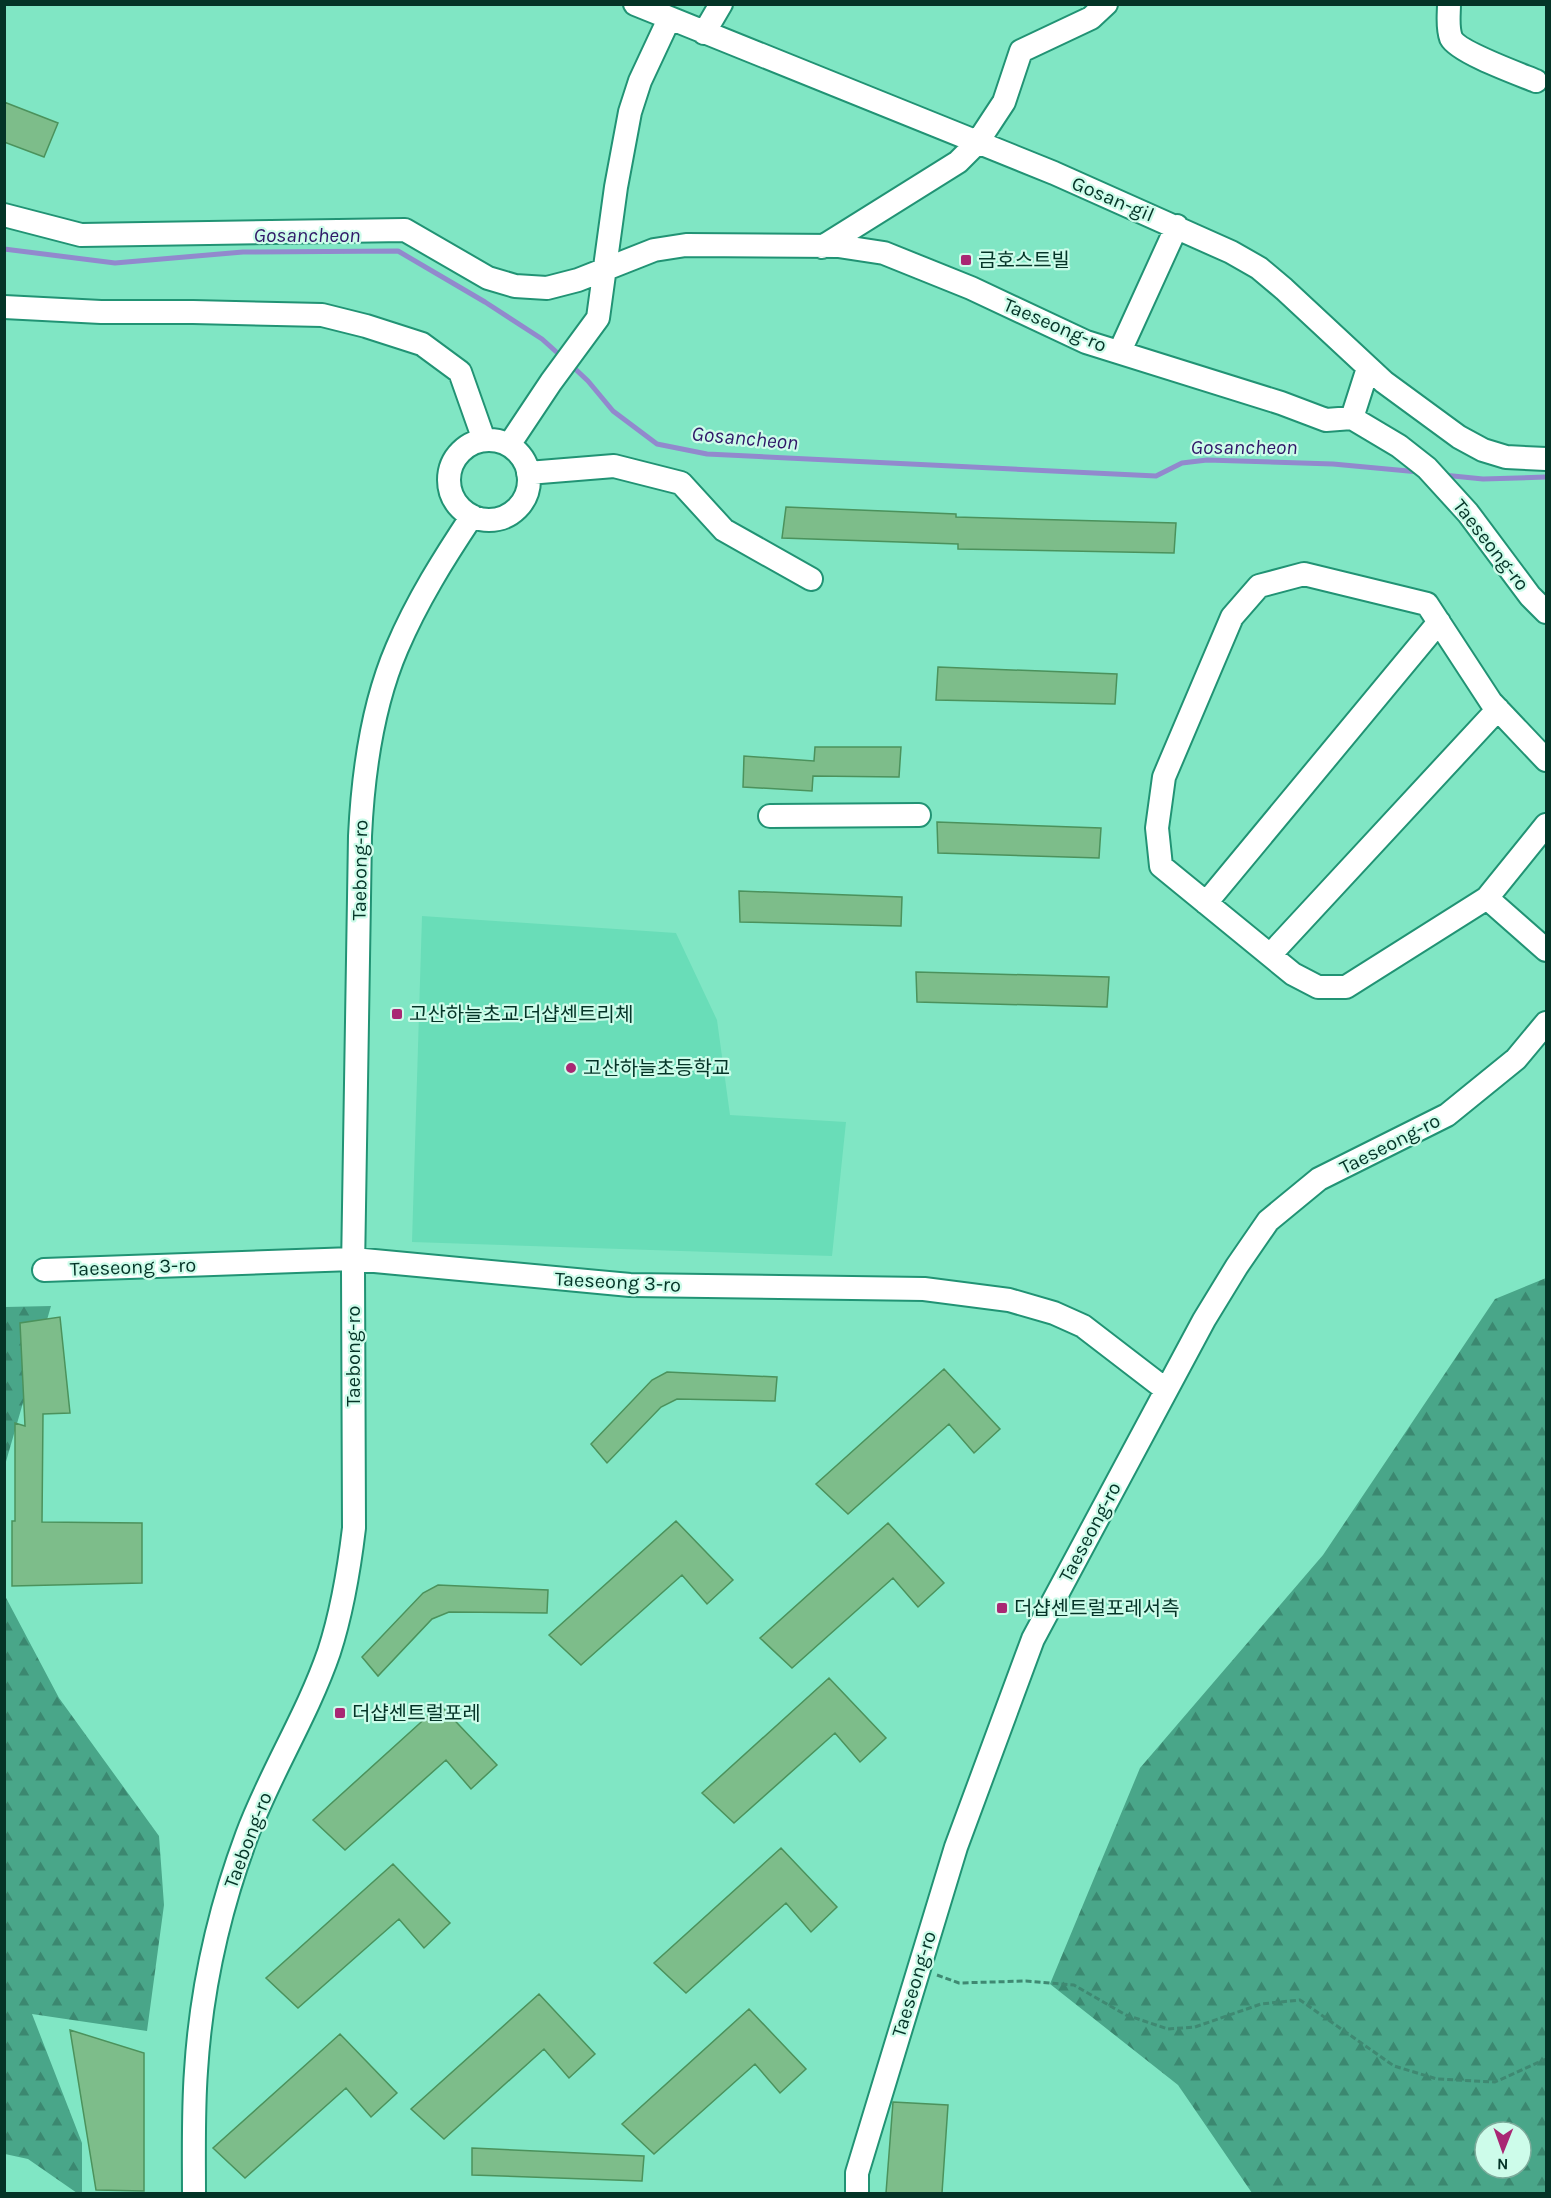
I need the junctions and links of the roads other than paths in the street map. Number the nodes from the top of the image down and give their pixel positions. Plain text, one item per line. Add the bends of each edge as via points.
1 (635, 4) edge
2 (721, 4) edge
3 (1106, 4) edge
4 (1449, 4) edge
5 (669, 19) junction
6 (705, 33) junction
7 (1536, 81) dead end
8 (977, 143) junction
9 (4, 215) edge
10 (1177, 226) junction
11 (822, 246) junction
12 (605, 268) junction
13 (4, 307) edge
14 (1120, 351) junction
15 (1368, 368) junction
16 (1352, 418) junction
17 (484, 440) junction
18 (509, 445) junction
19 (1546, 459) edge
20 (528, 473) junction
21 (472, 516) junction
22 (811, 579) dead end
23 (1546, 612) edge
24 (1439, 622) junction
25 (1498, 709) junction
26 (1546, 760) edge
27 (919, 815) dead end
28 (770, 816) dead end
29 (1546, 825) edge
30 (1487, 898) junction
31 (1206, 903) junction
32 (1546, 950) edge
33 (1270, 955) junction
34 (1546, 1023) edge
35 (353, 1259) junction
36 (44, 1270) dead end
37 (1166, 1389) junction
38 (194, 2193) edge
39 (857, 2193) edge

1 - 5 street, Gosan-gil
2 - 6 street
3 - 8 street via 1091,18 1021,51 1004,102
4 - 7 street via 1448,27 1452,40 1462,49
5 - 6 street, Gosan-gil
5 - 12 street via 630,112
6 - 8 street, Gosan-gil
8 - 10 street, Gosan-gil
8 - 11 street via 958,162
9 - 12 street, Taeseong-ro via 81,235 405,230 488,278 515,286 547,288
10 - 14 street
10 - 15 street, Gosan-gil via 1259,268
11 - 12 street, Taeseong-ro via 686,245 654,250
11 - 14 street, Taeseong-ro via 884,253 971,288 1086,342
12 - 18 street via 598,318
13 - 17 street via 322,315 366,326 422,344 460,372
14 - 16 street, Taeseong-ro via 1326,420
15 - 16 street
15 - 19 street, Gosan-gil via 1459,437 1483,450
16 - 23 street, Taeseong-ro via 1427,468
17 - 18 street
17 - 21 street via 460,451 448,473 453,498
18 - 20 street via 519,454
20 - 21 street via 527,492 510,514 497,519
20 - 22 street via 614,466 681,483 724,530
21 - 35 street, Taebong-ro via 416,607 396,650 382,691 363,786
24 - 25 street
24 - 31 street
24 - 31 street via 1427,604 1304,574 1259,586 1232,616 1164,777 1156,828 1161,866
25 - 26 street
25 - 33 street
27 - 28 street
29 - 30 street
30 - 32 street
30 - 33 street via 1346,987 1318,987 1293,974
31 - 33 street
34 - 37 street, Taeseong-ro via 1516,1059 1447,1115 1319,1179 1268,1221 1226,1284
35 - 36 street, Taeseong 3-ro
35 - 37 street, Taeseong 3-ro via 630,1285 924,1289 1009,1300 1083,1326
35 - 38 street, Taebong-ro via 351,1559 329,1652 247,1834 218,1930 207,1980 196,2070
37 - 39 street, Taeseong-ro via 1034,1639 956,1847 856,2173

